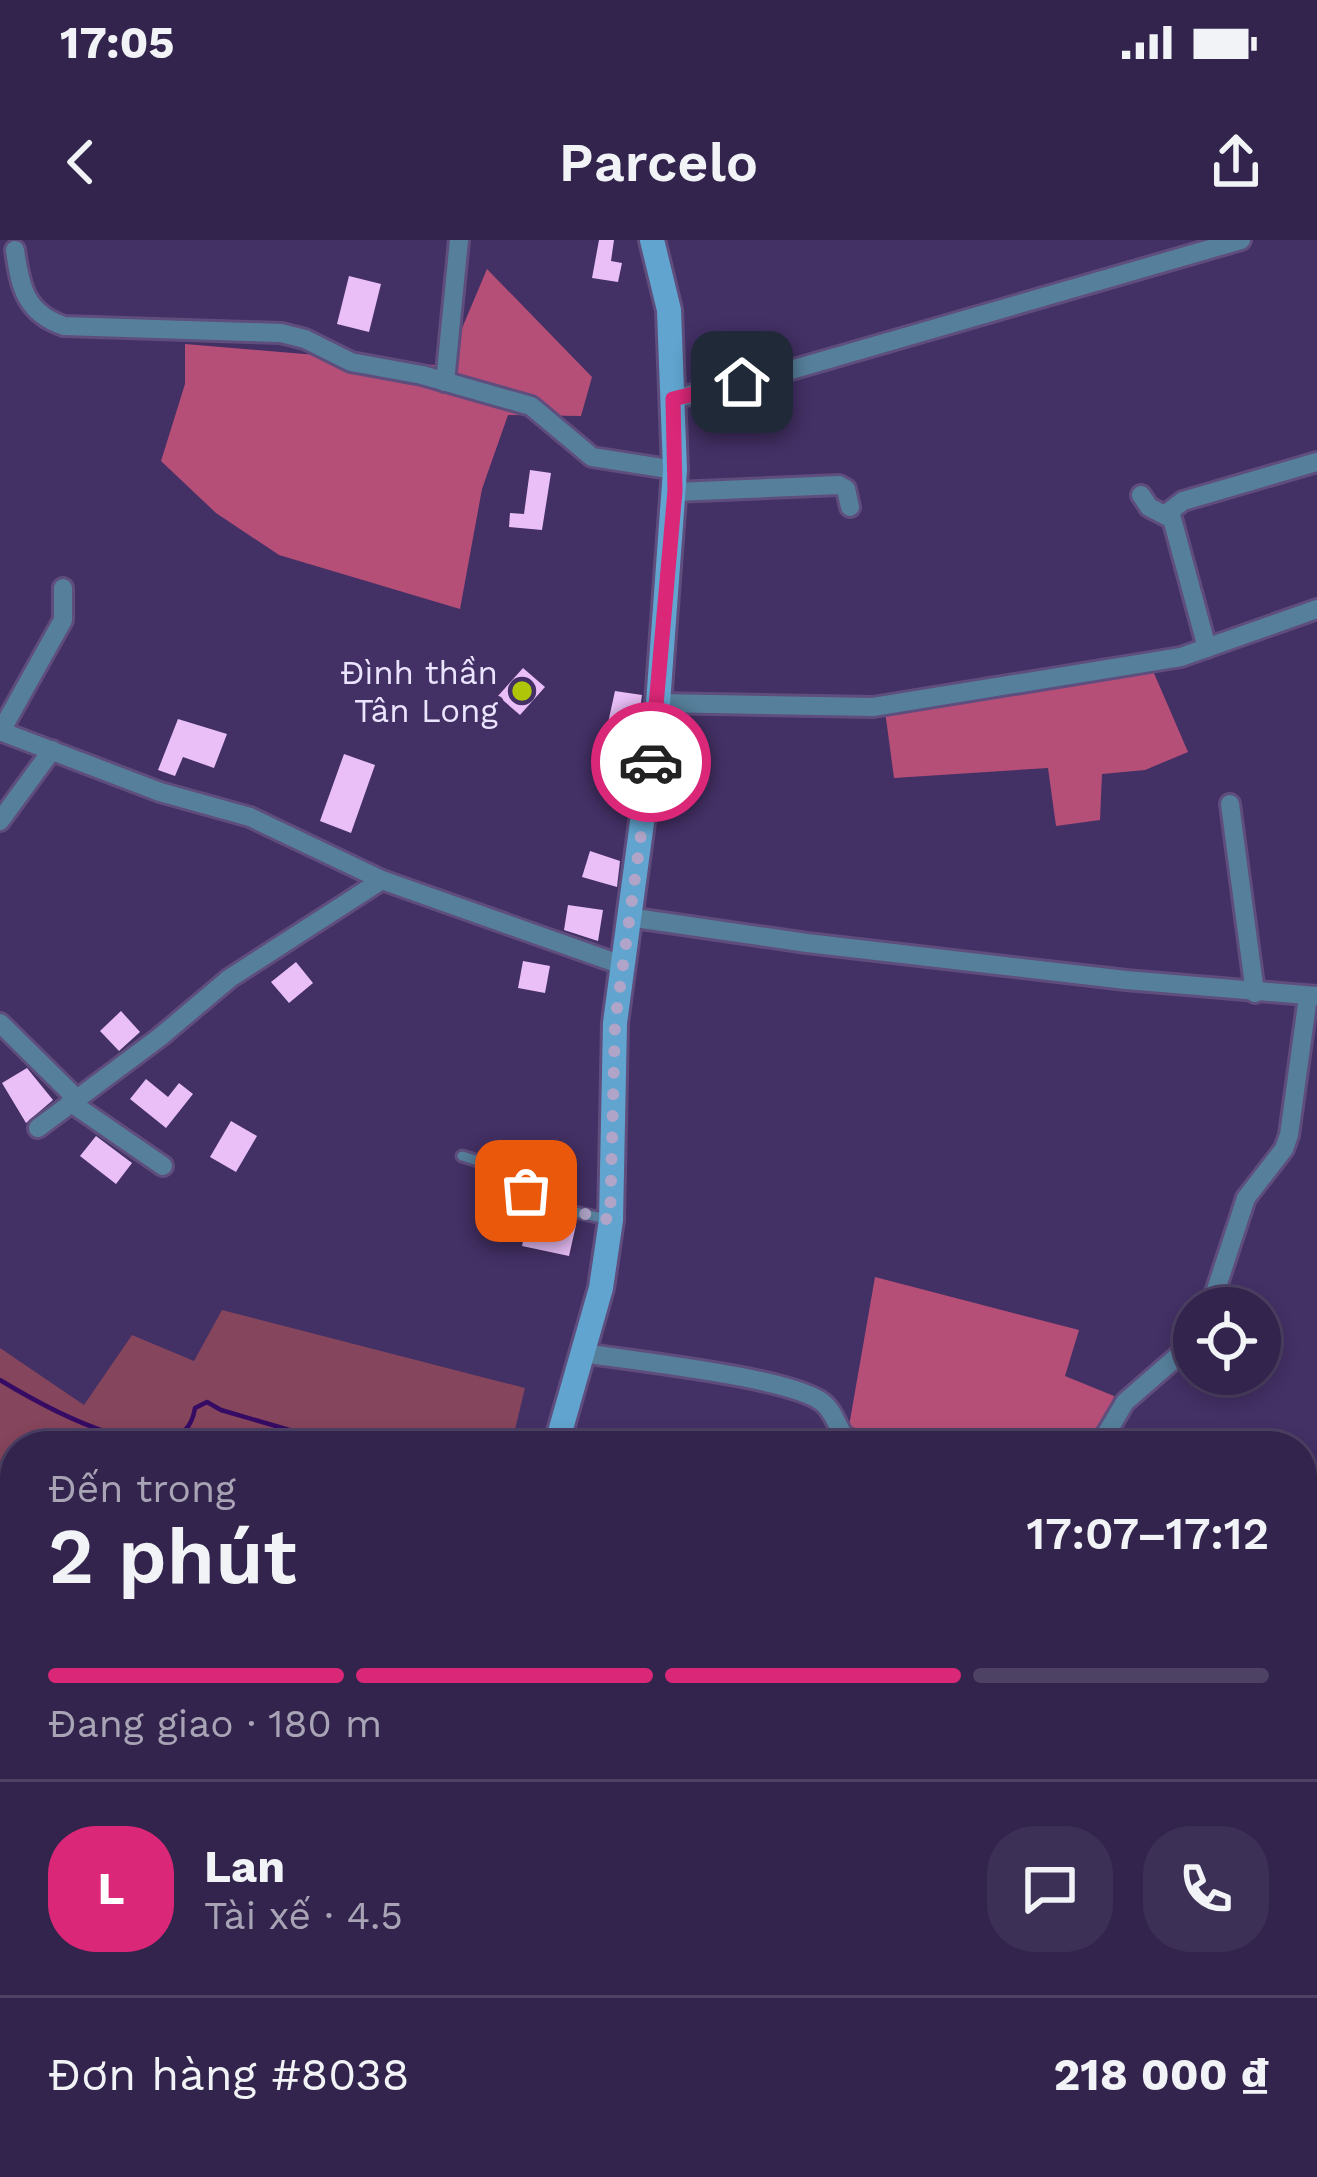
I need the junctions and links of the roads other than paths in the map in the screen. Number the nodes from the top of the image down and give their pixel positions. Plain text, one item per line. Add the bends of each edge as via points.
1 (459, 240) edge
2 (652, 240) edge
3 (1240, 240) edge
4 (15, 250) dead end
5 (1168, 250) edge
6 (445, 382) junction
7 (673, 399) junction
8 (1317, 462) edge
9 (675, 481) junction
10 (1141, 495) dead end
11 (850, 508) dead end
12 (1170, 518) junction
13 (63, 588) dead end
14 (1317, 609) edge
15 (1207, 647) junction
16 (658, 704) junction
17 (1, 731) edge
18 (52, 750) junction
19 (1230, 804) dead end
20 (0, 821) edge
21 (382, 880) junction
22 (628, 916) junction
23 (622, 964) junction
24 (1255, 993) junction
25 (1312, 996) edge
26 (0, 1023) edge
27 (73, 1100) junction
28 (38, 1128) dead end
29 (462, 1156) dead end
30 (163, 1166) dead end
31 (610, 1220) junction
32 (1217, 1287) edge
33 (584, 1353) junction
34 (1173, 1360) edge
35 (561, 1431) edge
36 (837, 1431) edge
37 (1108, 1431) edge

1 - 6 street
2 - 7 street via 669,310
3 - 5 street
4 - 6 street via 22,294 64,326 281,333 351,362
5 - 7 street via 821,362
6 - 9 street via 531,406 592,457
7 - 9 street
8 - 12 street via 1183,501
9 - 11 street via 838,485
9 - 16 street
10 - 12 street
12 - 15 street
13 - 17 street via 65,616
14 - 15 street
15 - 16 street via 1103,672 873,707
16 - 22 street
17 - 18 street
18 - 20 street
18 - 21 street via 250,817
19 - 24 street
21 - 23 street
21 - 27 street via 230,978
22 - 23 street
22 - 24 street
23 - 31 street
24 - 25 street
25 - 32 street via 1289,1135 1246,1198
26 - 27 street
27 - 28 street
27 - 30 street
29 - 31 lane via 511,1171 543,1204
31 - 33 street
33 - 35 street
33 - 36 street via 808,1394 830,1410
34 - 37 street via 1125,1402

